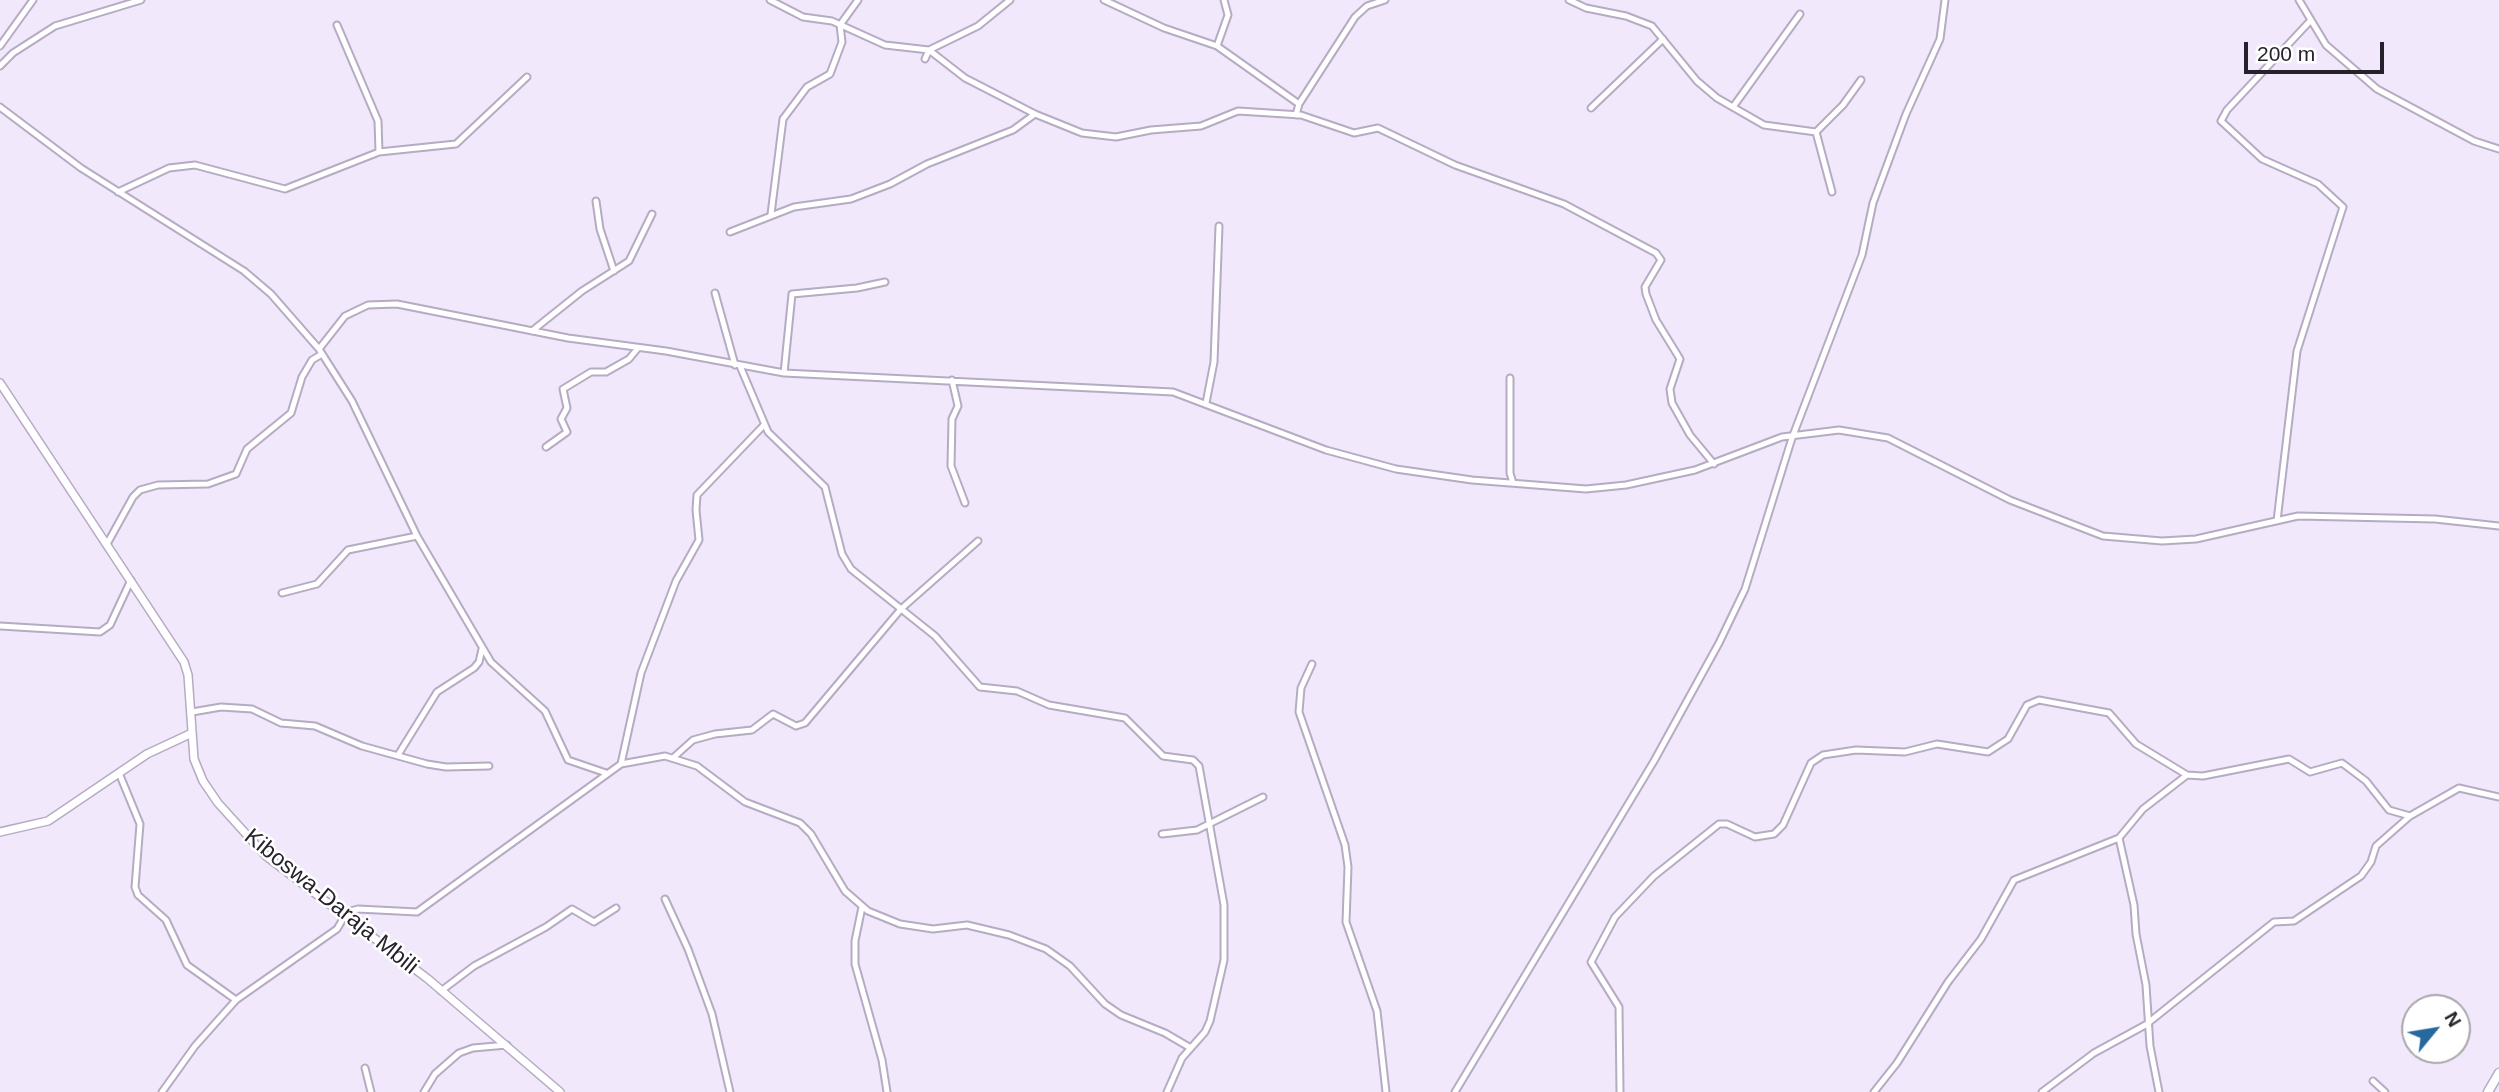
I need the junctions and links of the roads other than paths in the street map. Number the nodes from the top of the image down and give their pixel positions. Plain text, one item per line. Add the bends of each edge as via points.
1 (33, 0) edge
2 (141, 0) edge
3 (769, 0) edge
4 (858, 0) edge
5 (1010, 0) edge
6 (1104, 0) edge
7 (1224, 0) edge
8 (1385, 0) edge
9 (1569, 0) edge
10 (1588, 0) edge
11 (1945, 0) edge
12 (2299, 0) edge
13 (1586, 8) junction
14 (1800, 14) dead end
15 (2311, 20) junction
16 (337, 25) dead end
17 (840, 25) junction
18 (1663, 39) junction
19 (0, 46) edge
20 (1217, 46) junction
21 (929, 50) junction
22 (925, 59) dead end
23 (0, 66) edge
24 (527, 77) dead end
25 (1861, 80) dead end
26 (1299, 104) junction
27 (0, 107) edge
28 (1733, 107) junction
29 (1591, 108) dead end
30 (1035, 114) junction
31 (1296, 115) junction
32 (1816, 132) junction
33 (2499, 149) edge
34 (379, 152) junction
35 (118, 192) junction
36 (1832, 192) dead end
37 (596, 201) dead end
38 (652, 214) dead end
39 (771, 214) junction
40 (1219, 226) dead end
41 (730, 232) dead end
42 (614, 271) junction
43 (886, 282) dead end
44 (715, 293) dead end
45 (532, 331) junction
46 (638, 348) junction
47 (320, 351) junction
48 (737, 365) junction
49 (784, 373) junction
50 (1510, 378) dead end
51 (952, 380) junction
52 (0, 383) edge
53 (1206, 403) junction
54 (764, 425) junction
55 (1793, 438) junction
56 (546, 447) dead end
57 (1714, 464) junction
58 (1513, 483) junction
59 (965, 503) dead end
60 (2277, 521) junction
61 (2499, 526) edge
62 (417, 536) junction
63 (978, 541) dead end
64 (107, 544) junction
65 (131, 580) junction
66 (282, 593) dead end
67 (901, 609) junction
68 (0, 626) edge
69 (482, 649) junction
70 (1312, 664) dead end
71 (192, 712) junction
72 (192, 733) junction
73 (398, 755) junction
74 (674, 757) junction
75 (621, 764) junction
76 (489, 765) dead end
77 (119, 773) junction
78 (606, 773) junction
79 (2187, 775) junction
80 (1263, 797) dead end
81 (2499, 797) edge
82 (2410, 816) junction
83 (1209, 824) junction
84 (0, 832) edge
85 (1161, 834) dead end
86 (2119, 838) junction
87 (665, 899) dead end
88 (862, 906) junction
89 (616, 908) dead end
90 (345, 916) junction
91 (441, 991) junction
92 (236, 1000) junction
93 (2148, 1023) junction
94 (507, 1045) junction
95 (1189, 1047) junction
96 (365, 1068) dead end
97 (2499, 1073) edge
98 (2373, 1081) dead end
99 (162, 1092) edge
100 (371, 1092) edge
101 (424, 1092) edge
102 (560, 1092) edge
103 (730, 1092) edge
104 (887, 1092) edge
105 (1167, 1092) edge
106 (1386, 1092) edge
107 (1455, 1092) edge
108 (1620, 1092) edge
109 (1874, 1092) edge
110 (2042, 1092) edge
111 (2159, 1092) edge
112 (2385, 1092) edge
113 (2488, 1092) edge

1 - 19 street
2 - 23 street via 55,26
3 - 17 street via 803,17
4 - 17 street
5 - 21 street via 978,26
6 - 20 street
7 - 20 street via 1228,15
8 - 26 street via 1362,9 1355,17
9 - 13 street
10 - 13 street
11 - 55 street via 1940,39 1873,203 1862,255
12 - 15 street
13 - 18 street via 1640,20
14 - 28 street
15 - 33 street via 2326,45 2377,89 2474,141
15 - 60 street via 2221,121 2262,159 2318,184 2343,207 2297,351
16 - 34 street via 378,121
17 - 21 street via 885,45
17 - 39 street via 842,42 830,74 807,87 783,119
18 - 28 street via 1697,81
18 - 29 street
20 - 26 street
21 - 22 street
21 - 30 street via 965,78
24 - 34 street via 456,144
25 - 32 street
26 - 31 street
27 - 35 street
28 - 32 street via 1764,125
30 - 31 street via 1102,137 1201,126 1238,111
30 - 39 street via 1013,130 851,199
31 - 57 street via 1354,134 1373,127 1386,131 1455,165 1564,204 1656,253 1661,260 1645,287 1656,320 1680,359 1670,389 1672,403
32 - 36 street
34 - 35 street via 285,189 195,165 169,168
35 - 47 street via 244,271 271,293
37 - 42 street
38 - 42 street via 631,259
39 - 41 street
40 - 53 street via 1214,362
42 - 45 street
43 - 49 street via 792,294
44 - 48 street
45 - 46 street
45 - 47 street via 409,306 377,304 345,316
46 - 48 street
46 - 56 street via 606,372 591,372 563,389 567,408 561,419 567,432
47 - 62 street via 369,432
47 - 64 street via 302,377 291,413 247,449 236,474 208,484 140,490
48 - 49 street
48 - 54 street
49 - 51 street
50 - 58 street
51 - 53 street via 1146,389
51 - 59 street via 958,406 952,419 951,466
52 - 64 main road, Kiboswa-Daraja Mbili
53 - 58 street via 1299,441 1396,469
54 - 67 street via 825,487 842,554 851,569
54 - 75 street via 697,495 699,540 676,581 641,673
55 - 57 street via 1782,437
55 - 60 street via 1839,430 1888,438 2010,499 2103,536 2196,540
55 - 107 street via 1752,569 1719,643 1654,761
57 - 58 street via 1626,485 1586,489
60 - 61 street via 2298,516 2435,519
62 - 66 street via 348,550 317,584
62 - 69 street
63 - 67 street
64 - 65 main road, Kiboswa-Daraja Mbili
65 - 68 street via 110,625 100,632
65 - 71 main road, Kiboswa-Daraja Mbili via 184,662
67 - 74 street via 805,723 796,726 773,713 752,730 692,740
67 - 83 street via 935,636 980,687 1017,691 1049,705 1125,718 1163,755 1197,762
69 - 73 street via 474,667 437,692
69 - 78 street via 545,710 568,760
70 - 106 street via 1301,688 1299,712 1345,845 1346,922 1377,1012
71 - 72 main road, Kiboswa-Daraja Mbili
71 - 73 street via 252,709 281,723 315,726
72 - 77 main road via 168,742
72 - 90 main road, Kiboswa-Daraja Mbili via 194,759 203,781 239,829 266,856
73 - 76 street via 446,767
74 - 75 street
74 - 88 street via 697,766 745,802 806,828 845,891
75 - 78 street
77 - 84 main road via 48,821
77 - 92 street via 140,824 138,895 166,920 187,965
78 - 90 street via 425,908 407,913 358,909
79 - 82 street via 2289,759 2310,772 2342,763 2366,781 2389,810
79 - 86 street via 2143,810
79 - 108 street via 2136,744 2109,713 2039,700 2027,705 2008,739 1988,752 1937,744 1915,751 1856,750 1817,758 1774,834 1755,837 1719,824 1654,876 1615,917 1591,962 1619,1007
80 - 83 street
81 - 82 street via 2459,788
82 - 93 street via 2376,846 2361,876 2294,921 2274,922
83 - 85 street
83 - 95 street via 1224,905 1224,960 1210,1021
86 - 93 street via 2134,905
86 - 109 street via 2014,880 1980,939
87 - 103 street via 712,1014
88 - 95 street via 900,924 933,929 967,925 1046,949 1121,1015
88 - 104 street via 855,964
89 - 91 street via 594,922 572,909 474,966
90 - 91 main road, Kiboswa-Daraja Mbili
90 - 92 street via 337,929
91 - 94 main road, Kiboswa-Daraja Mbili
92 - 99 street via 195,1045
93 - 110 street via 2094,1053
93 - 111 street
94 - 101 street via 459,1053 435,1074
94 - 102 main road, Kiboswa-Daraja Mbili
95 - 105 street
96 - 100 street
97 - 113 highway
98 - 112 street

